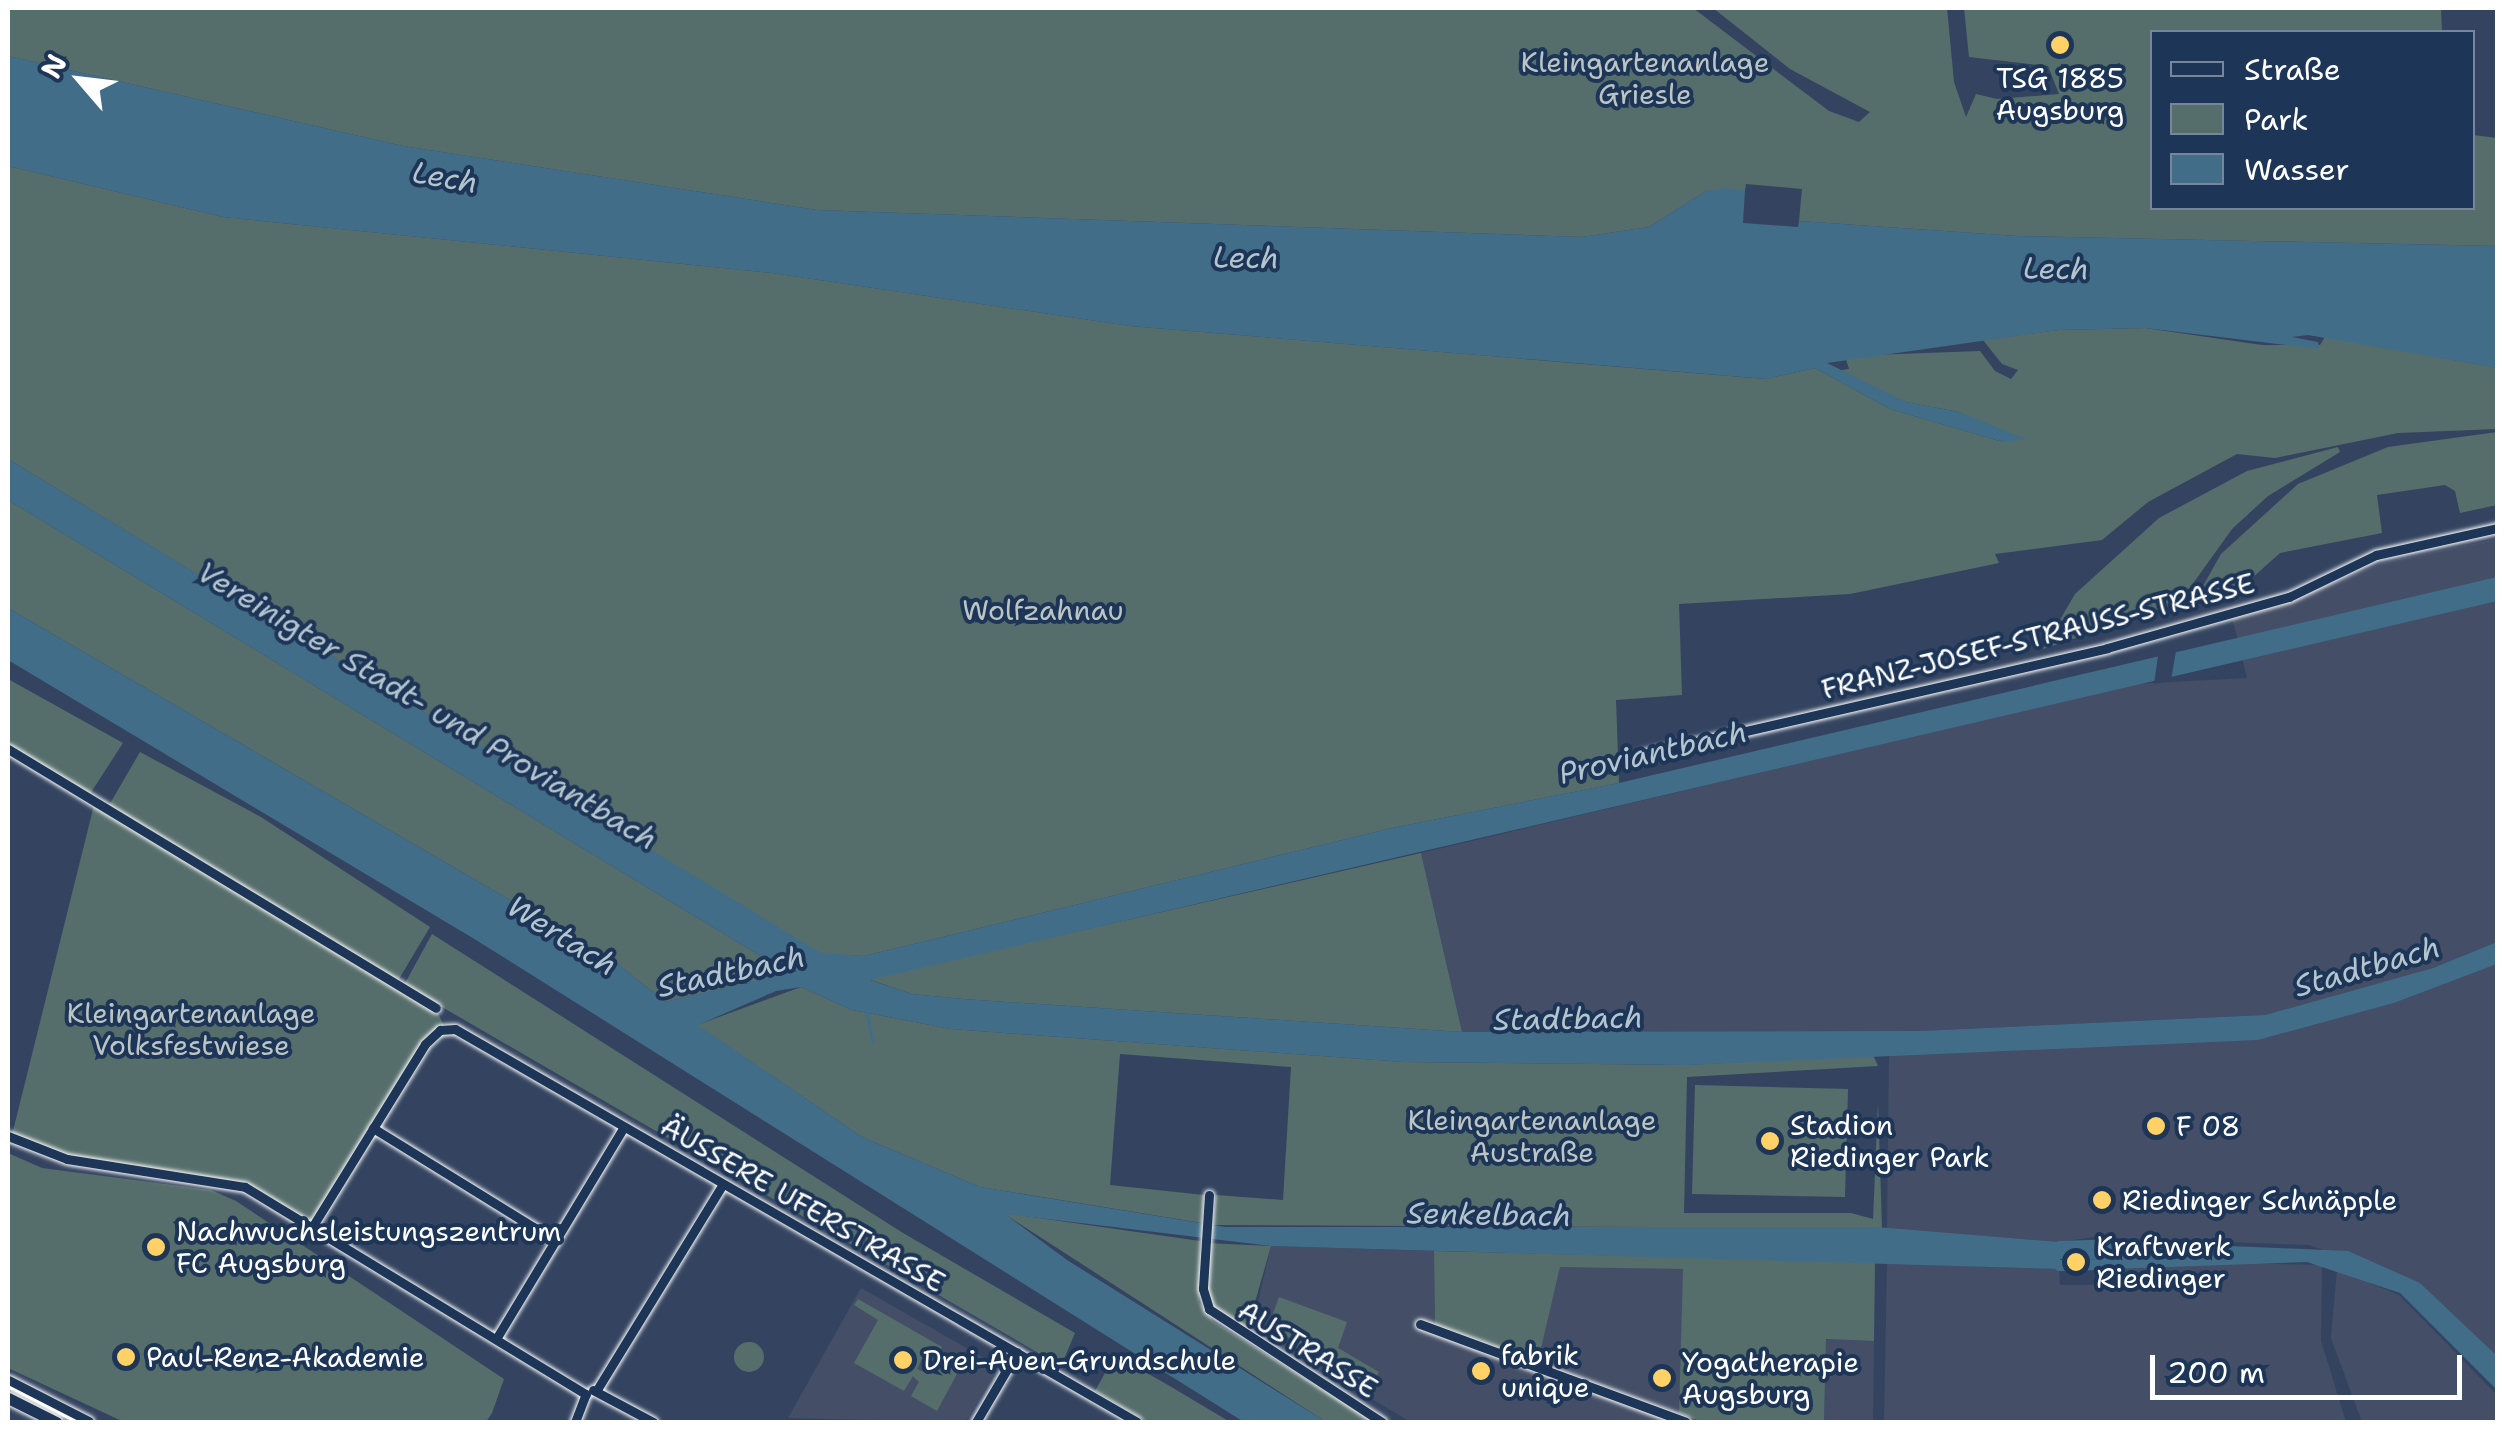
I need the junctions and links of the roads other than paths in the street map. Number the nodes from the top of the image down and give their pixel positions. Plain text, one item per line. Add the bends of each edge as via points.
1 (2498, 528) edge
2 (8, 749) edge
3 (1641, 756) dead end
4 (436, 1008) dead end
5 (624, 1127) junction
6 (373, 1128) junction
7 (8, 1136) edge
8 (723, 1184) junction
9 (1209, 1194) dead end
10 (314, 1224) junction
11 (556, 1240) junction
12 (1420, 1324) dead end
13 (496, 1339) junction
14 (1017, 1352) junction
15 (8, 1382) edge
16 (598, 1388) junction
17 (586, 1394) junction
18 (8, 1398) edge
19 (56, 1422) edge
20 (88, 1422) edge
21 (575, 1422) edge
22 (653, 1422) edge
23 (976, 1422) edge
24 (1137, 1422) edge
25 (1382, 1422) edge
26 (1686, 1422) edge

1 - 3 street, FRANZ-JOSEF-STRAUSS-STRASSE via 2354,561 2288,597 2107,648
2 - 4 street
5 - 6 street, ÄUSSERE UFERSTRASSE via 464,1033 445,1029 425,1044
5 - 8 street, ÄUSSERE UFERSTRASSE
5 - 11 street
6 - 10 street
6 - 11 street
7 - 10 street via 66,1159 230,1182
8 - 14 street, ÄUSSERE UFERSTRASSE
8 - 16 street
9 - 25 street, AUSTRASSE via 1204,1301 1216,1317
10 - 13 street
11 - 13 street
12 - 26 street
13 - 17 street
14 - 23 street
14 - 24 street, ÄUSSERE UFERSTRASSE
15 - 20 main road
16 - 17 street
16 - 22 street
17 - 21 street
18 - 19 main road

